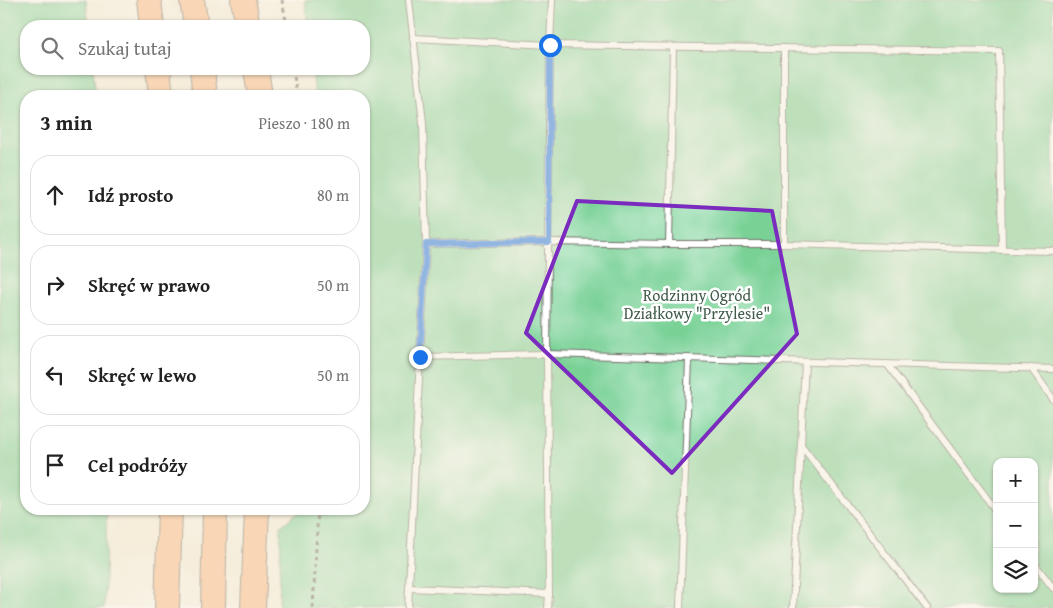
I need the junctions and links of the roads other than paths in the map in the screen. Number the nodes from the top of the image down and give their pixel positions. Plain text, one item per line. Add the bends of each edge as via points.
1 (149, 0) edge
2 (192, 0) edge
3 (208, 0) edge
4 (243, 0) edge
5 (409, 0) edge
6 (552, 0) edge
7 (151, 20) edge
8 (195, 20) edge
9 (210, 20) edge
10 (247, 20) edge
11 (413, 38) junction
12 (550, 45) junction
13 (673, 47) junction
14 (784, 48) junction
15 (159, 75) edge
16 (203, 75) edge
17 (216, 75) edge
18 (257, 75) edge
19 (160, 90) edge
20 (204, 90) edge
21 (217, 90) edge
22 (259, 90) edge
23 (549, 242) junction
24 (426, 244) junction
25 (669, 244) junction
26 (784, 244) junction
27 (1002, 250) junction
28 (1053, 251) edge
29 (547, 354) junction
30 (420, 357) junction
31 (689, 358) junction
32 (805, 362) junction
33 (887, 364) junction
34 (1031, 368) junction
35 (1053, 369) edge
36 (1053, 399) edge
37 (801, 445) junction
38 (993, 507) edge
39 (170, 515) edge
40 (215, 515) edge
41 (257, 515) edge
42 (1038, 567) edge
43 (409, 588) junction
44 (1053, 588) edge
45 (549, 594) junction
46 (167, 608) edge
47 (213, 608) edge
48 (253, 608) edge
49 (408, 608) edge
50 (548, 608) edge
51 (680, 608) edge
52 (793, 608) edge
53 (927, 608) edge

1 - 7 highway
2 - 8 highway
3 - 9 highway
4 - 10 highway
5 - 11 lane
6 - 12 lane
11 - 12 lane
11 - 24 lane via 423,123
12 - 13 lane
12 - 23 lane
13 - 14 lane
13 - 25 lane
14 - 26 lane
14 - 27 lane via 999,51
15 - 19 highway
16 - 20 highway
17 - 21 highway
18 - 22 highway
23 - 24 lane
23 - 25 lane
23 - 29 lane
24 - 30 lane
25 - 26 lane
26 - 27 lane
27 - 28 lane
29 - 30 lane
29 - 31 lane
29 - 45 lane
30 - 43 lane
31 - 32 lane
31 - 51 lane
32 - 33 lane
32 - 37 lane
33 - 34 lane
33 - 38 lane
34 - 35 lane
34 - 36 lane
37 - 52 lane
37 - 53 lane
39 - 46 highway
40 - 47 highway
41 - 48 highway
42 - 44 lane
43 - 45 lane
43 - 49 lane
45 - 50 lane

